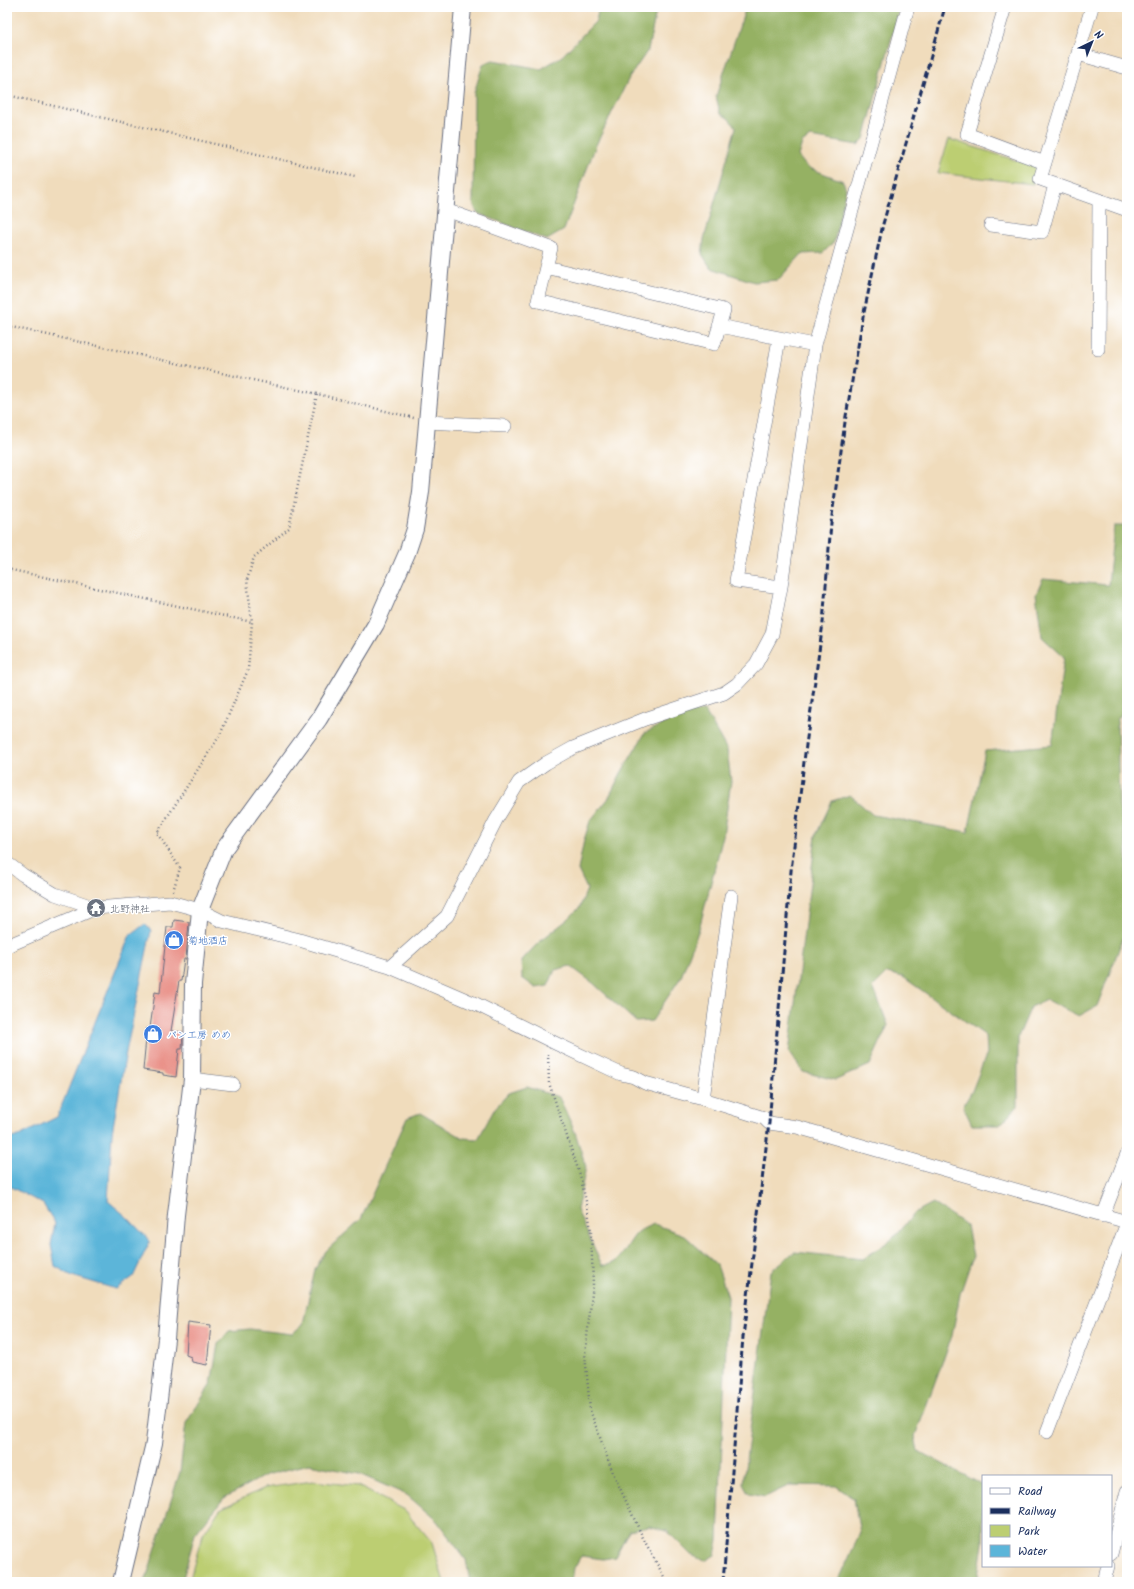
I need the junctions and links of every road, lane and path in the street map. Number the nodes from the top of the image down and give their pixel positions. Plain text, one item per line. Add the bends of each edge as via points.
1 (464, 7) edge
2 (908, 7) edge
3 (1005, 7) edge
4 (1092, 7) edge
5 (1078, 54) junction
6 (1127, 68) edge
7 (7, 95) edge
8 (1045, 163) junction
9 (355, 176) dead end
10 (1056, 185) junction
11 (1099, 200) junction
12 (446, 210) junction
13 (1127, 210) edge
14 (991, 225) dead end
15 (546, 267) junction
16 (7, 326) edge
17 (719, 326) junction
18 (779, 338) junction
19 (816, 346) junction
20 (1098, 349) dead end
21 (317, 394) junction
22 (427, 422) junction
23 (505, 426) dead end
24 (7, 568) edge
25 (781, 587) junction
26 (252, 622) junction
27 (7, 863) edge
28 (731, 896) dead end
29 (170, 902) junction
30 (96, 908) junction
31 (200, 910) junction
32 (7, 946) edge
33 (390, 967) junction
34 (548, 1039) junction
35 (192, 1079) junction
36 (233, 1084) dead end
37 (703, 1099) junction
38 (1127, 1154) edge
39 (1103, 1216) junction
40 (1127, 1222) edge
41 (1046, 1432) dead end
42 (1127, 1491) edge
43 (1112, 1550) edge
44 (1108, 1567) edge
45 (121, 1582) edge
46 (667, 1582) edge
47 (1104, 1582) edge

1 - 12 street
2 - 19 street
3 - 8 street via 967,134
4 - 5 street
5 - 6 street
5 - 8 street
7 - 9 path
8 - 10 street via 1040,179
10 - 11 street
10 - 14 street via 1042,232
11 - 13 street
11 - 20 street
12 - 15 street via 551,248
12 - 22 street
15 - 17 street via 724,310
15 - 17 street via 538,301 714,344
16 - 21 path
17 - 18 street
18 - 19 street
18 - 25 street via 736,581
19 - 25 street
21 - 22 path
21 - 26 path via 289,528 254,557 247,580
22 - 23 street
22 - 31 street via 415,530 376,624 319,719 224,849
24 - 26 path
25 - 33 street via 772,634 756,664 737,684 724,693 645,719 573,748 519,782 496,820 446,916
26 - 29 path via 248,670 220,736 157,833 180,868
27 - 30 street via 23,876 55,894
28 - 37 street
29 - 30 street
29 - 31 street
30 - 32 street
31 - 33 street via 222,921 296,939
31 - 35 street via 193,984
33 - 34 street
34 - 37 street via 621,1074
34 - 46 path via 550,1083 580,1175 591,1231 593,1285 584,1354 590,1410 616,1480
35 - 36 street
35 - 45 street via 154,1443
37 - 39 street via 764,1118 769,1123 798,1127
38 - 39 street
39 - 40 street
40 - 41 street
42 - 43 street
44 - 47 street

